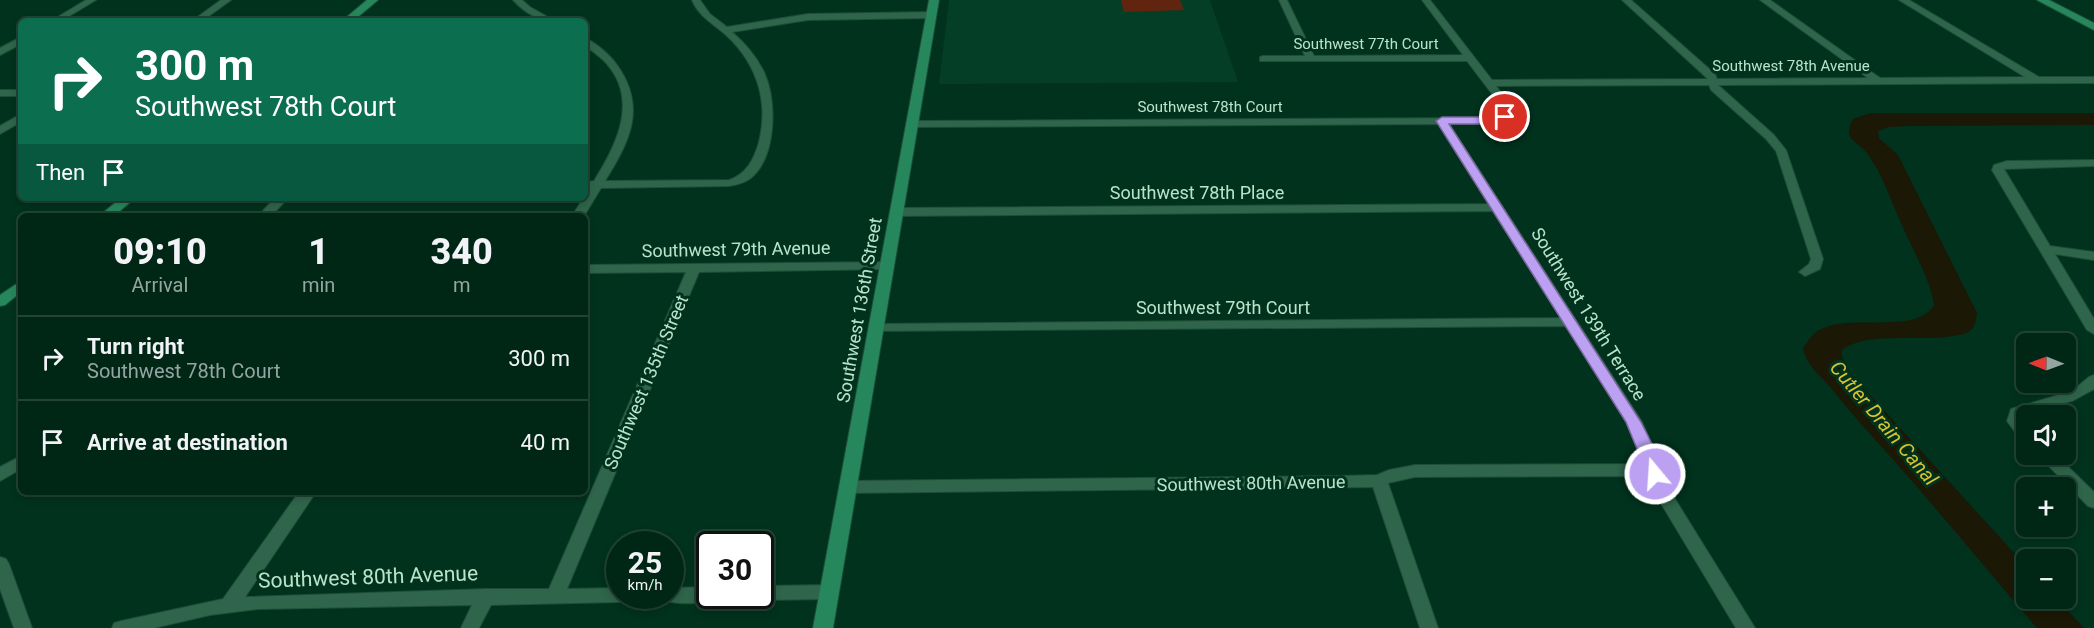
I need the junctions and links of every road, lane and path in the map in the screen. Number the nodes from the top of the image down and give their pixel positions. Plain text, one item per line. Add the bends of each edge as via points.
1 (92, 0) edge
2 (227, 0) edge
3 (373, 0) edge
4 (517, 0) edge
5 (696, 0) edge
6 (934, 0) edge
7 (1283, 0) edge
8 (1426, 0) edge
9 (1626, 0) edge
10 (1764, 0) edge
11 (1903, 0) edge
12 (2042, 0) edge
13 (931, 15) junction
14 (60, 18) edge
15 (200, 18) edge
16 (351, 18) edge
17 (544, 18) edge
18 (2094, 27) edge
19 (725, 30) junction
20 (18, 42) edge
21 (588, 42) edge
22 (0, 52) edge
23 (1469, 58) junction
24 (1263, 59) dead end
25 (1311, 59) junction
26 (2036, 80) junction
27 (2094, 80) edge
28 (1878, 81) junction
29 (1713, 82) junction
30 (1488, 83) junction
31 (0, 93) edge
32 (18, 93) edge
33 (18, 119) edge
34 (1442, 121) junction
35 (911, 124) junction
36 (0, 131) edge
37 (2094, 163) edge
38 (591, 186) edge
39 (125, 201) edge
40 (279, 201) edge
41 (1497, 207) junction
42 (896, 212) junction
43 (110, 213) edge
44 (267, 213) edge
45 (2045, 249) junction
46 (2094, 256) edge
47 (886, 266) junction
48 (694, 268) junction
49 (588, 269) edge
50 (1805, 272) dead end
51 (18, 287) edge
52 (0, 302) edge
53 (1571, 322) junction
54 (876, 328) junction
55 (2094, 330) edge
56 (2094, 381) edge
57 (2043, 405) edge
58 (18, 463) edge
59 (2056, 465) edge
60 (1654, 470) junction
61 (0, 475) edge
62 (1379, 481) junction
63 (847, 487) junction
64 (306, 495) edge
65 (2094, 502) edge
66 (0, 564) edge
67 (829, 592) junction
68 (774, 593) edge
69 (486, 596) junction
70 (555, 596) junction
71 (606, 596) edge
72 (229, 605) junction
73 (23, 628) edge
74 (121, 628) edge
75 (470, 628) edge
76 (823, 628) edge
77 (1429, 628) edge
78 (1746, 628) edge

1 - 14 street
2 - 15 street
3 - 16 street
4 - 17 street
5 - 19 street via 704,14
6 - 13 street, Southwest 136th Street
7 - 25 street
8 - 23 street
9 - 29 street via 1712,76
10 - 28 street
11 - 26 street
12 - 18 street
13 - 19 street via 808,17
13 - 35 street, Southwest 136th Street
19 - 38 street via 758,69 769,109 767,129 751,171 742,180 722,184
20 - 22 street
21 - 38 street via 618,68 630,100 626,131
23 - 25 street, Southwest 77th Court
23 - 30 street
24 - 25 street, Southwest 77th Court
26 - 27 street, Southwest 78th Avenue
26 - 28 street, Southwest 78th Avenue
28 - 29 street, Southwest 78th Avenue
29 - 30 street, Southwest 78th Avenue
29 - 50 street via 1714,88 1774,141 1784,156 1817,259 1815,266
30 - 34 street, Southwest 78th Court via 1507,107 1508,115 1488,120
31 - 32 street
33 - 36 street
34 - 35 street, Southwest 78th Court
34 - 41 street, Southwest 139th Terrace
35 - 42 street, Southwest 136th Street
37 - 45 street via 1998,167
39 - 43 street
40 - 44 street
41 - 42 street, Southwest 78th Place
41 - 53 street, Southwest 139th Terrace
42 - 47 street, Southwest 136th Street
45 - 46 street
45 - 55 street
47 - 48 street, Southwest 79th Avenue
47 - 54 street, Southwest 136th Street
48 - 49 street, Southwest 79th Avenue
48 - 70 street, Southwest 135th Street
51 - 52 street
53 - 54 street, Southwest 79th Court
53 - 60 street, Southwest 139th Terrace via 1634,422
54 - 63 street, Southwest 136th Street
56 - 57 street via 2077,394
58 - 61 street
59 - 65 street
60 - 62 street, Southwest 80th Avenue via 1415,471
60 - 78 street, Southwest 139th Terrace via 1667,500
62 - 63 street, Southwest 80th Avenue
62 - 77 street
63 - 67 street, Southwest 136th Street
64 - 72 street
66 - 73 street
67 - 68 street
67 - 76 street, Southwest 136th Street
69 - 70 street, Southwest 80th Avenue
69 - 72 street, Southwest 80th Avenue via 312,599
69 - 75 street
70 - 71 street, Southwest 80th Avenue
72 - 74 street, Southwest 80th Avenue

